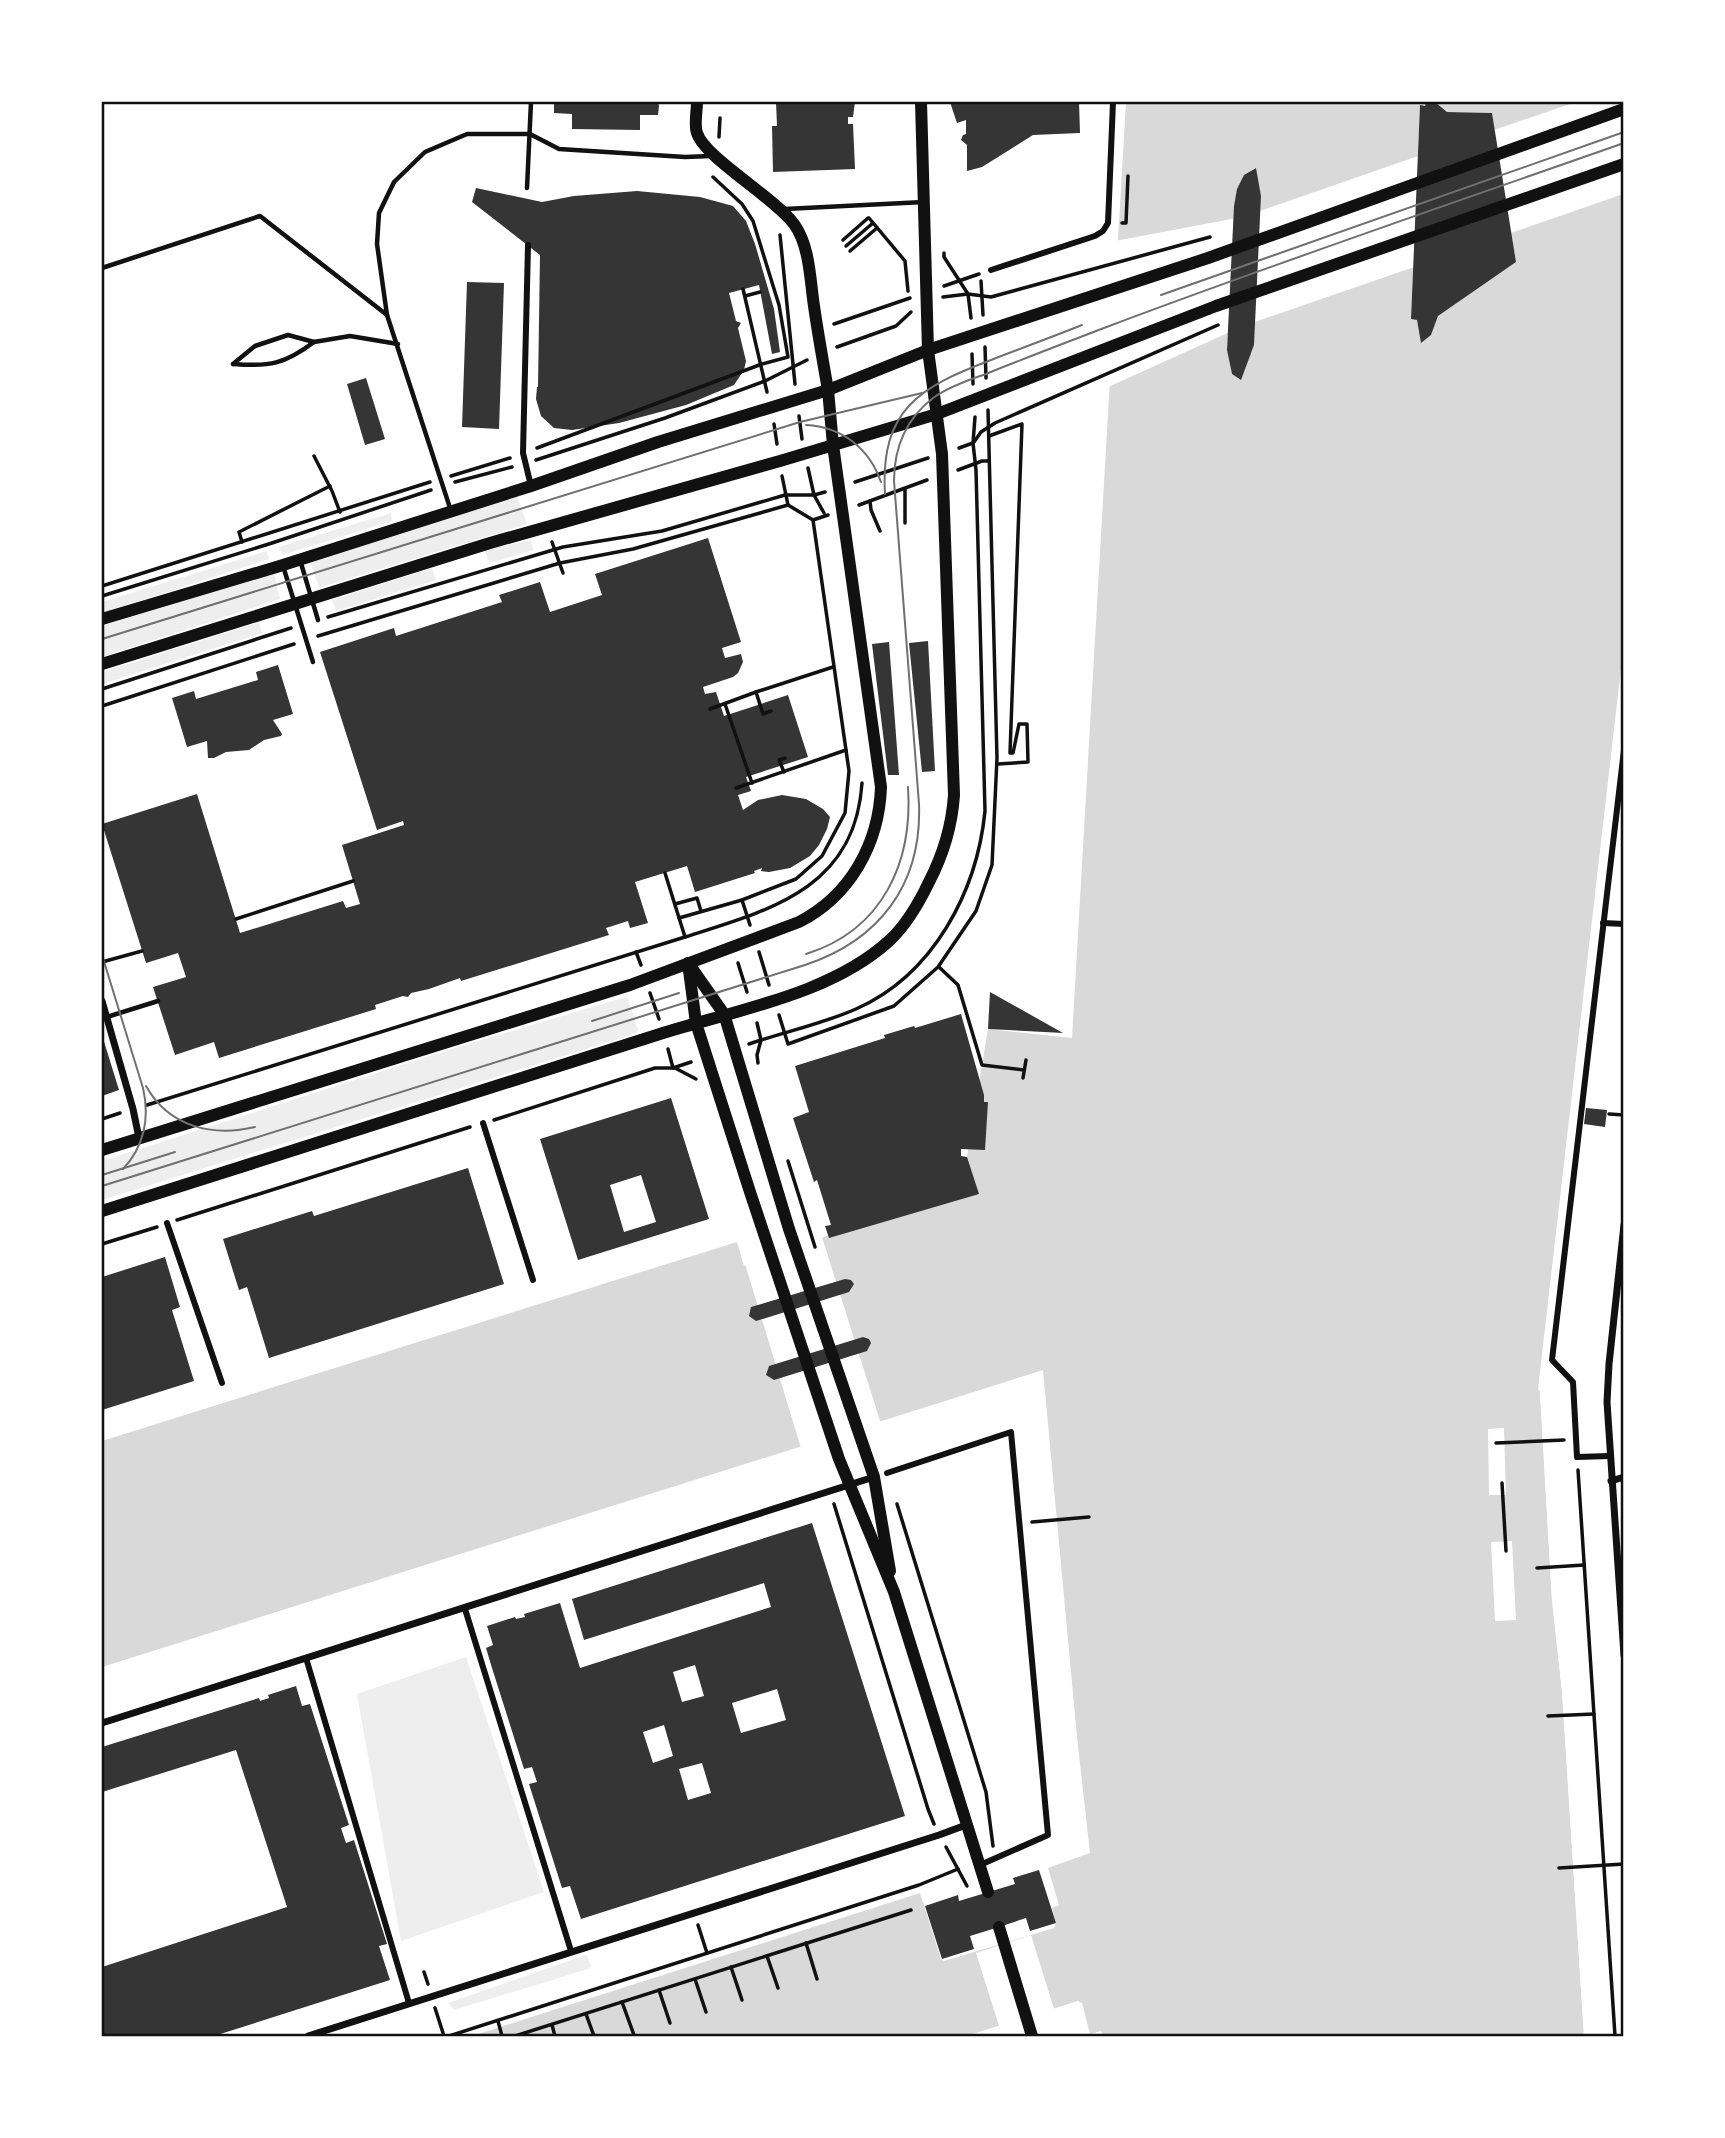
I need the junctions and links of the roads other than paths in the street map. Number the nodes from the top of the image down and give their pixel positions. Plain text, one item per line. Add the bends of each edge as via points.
1 (531, 102) edge
2 (697, 102) edge
3 (921, 102) edge
4 (1113, 102) edge
5 (1623, 109) edge
6 (530, 134) junction
7 (716, 156) junction
8 (1623, 164) edge
9 (527, 188) dead end
10 (924, 202) junction
11 (781, 209) junction
12 (528, 246) dead end
13 (102, 268) edge
14 (991, 270) road end
15 (387, 314) junction
16 (314, 342) junction
17 (398, 344) junction
18 (928, 350) junction
19 (828, 390) junction
20 (937, 414) junction
21 (833, 445) junction
22 (531, 486) junction
23 (451, 511) junction
24 (300, 559) junction
25 (283, 565) junction
26 (312, 598) junction
27 (294, 603) junction
28 (102, 619) edge
29 (318, 620) road end
30 (313, 662) dead end
31 (102, 664) edge
32 (1623, 750) edge
33 (1603, 923) junction
34 (1623, 924) edge
35 (688, 964) junction
36 (102, 1001) edge
37 (158, 1001) dead end
38 (724, 1014) junction
39 (107, 1017) junction
40 (696, 1023) junction
41 (483, 1124) road end
42 (139, 1138) junction
43 (102, 1150) edge
44 (102, 1211) edge
45 (167, 1223) road end
46 (1623, 1225) edge
47 (533, 1280) dead end
48 (222, 1383) dead end
49 (1610, 1456) junction
50 (881, 1475) junction
51 (1623, 1478) edge
52 (1611, 1481) junction
53 (849, 1486) junction
54 (894, 1592) junction
55 (465, 1609) junction
56 (1623, 1655) edge
57 (306, 1658) junction
58 (102, 1723) edge
59 (967, 1825) junction
60 (980, 1865) junction
61 (988, 1892) dead end
62 (999, 1927) dead end
63 (571, 1951) junction
64 (409, 2003) junction
65 (1030, 2032) edge
66 (308, 2036) edge

1 - 6 lane
2 - 7 main road via 696,132
3 - 10 main road
4 - 14 street via 1108,223 1103,232
5 - 18 main road via 1208,258
6 - 7 lane via 559,149
6 - 9 lane
6 - 15 lane via 467,134 425,152 394,182 379,214
7 - 11 main road
8 - 20 main road via 1216,306
10 - 11 lane
10 - 18 main road
11 - 19 main road via 796,226 805,251
12 - 22 street via 523,453
13 - 15 lane via 260,216
15 - 17 lane
16 - 16 lane via 288,335 255,345 233,364 262,367 295,356
16 - 17 lane via 350,336
17 - 23 lane
18 - 19 main road
18 - 20 main road
19 - 21 main road
19 - 22 main road
20 - 21 main road
20 - 38 main road via 954,782 940,858 916,907 889,940 849,969 774,1000
21 - 26 main road
21 - 35 main road via 881,787 878,820 860,865 834,898 809,916
22 - 23 main road
23 - 24 main road
24 - 25 main road
24 - 26 lane
25 - 27 lane
25 - 28 main road
26 - 27 main road
26 - 29 lane
27 - 30 lane
27 - 31 main road
32 - 33 street
33 - 34 street
33 - 49 street via 1552,1360 1573,1382 1577,1457
35 - 38 main road
35 - 40 main road
35 - 42 main road
36 - 39 street
37 - 39 lane
38 - 40 main road
38 - 50 main road via 789,1229 865,1450
39 - 42 street
40 - 44 main road
40 - 53 main road
41 - 47 street
42 - 43 main road
45 - 48 street
46 - 49 street via 1608,1376
49 - 52 street
50 - 53 street
50 - 54 main road
50 - 60 street via 1011,1432 1048,1835
51 - 52 street
52 - 56 street
53 - 54 main road
53 - 55 street
54 - 59 main road
55 - 57 street
55 - 63 street
57 - 58 street
57 - 64 street
59 - 60 main road
59 - 63 street
60 - 61 main road
62 - 65 main road
63 - 64 street
64 - 66 street

